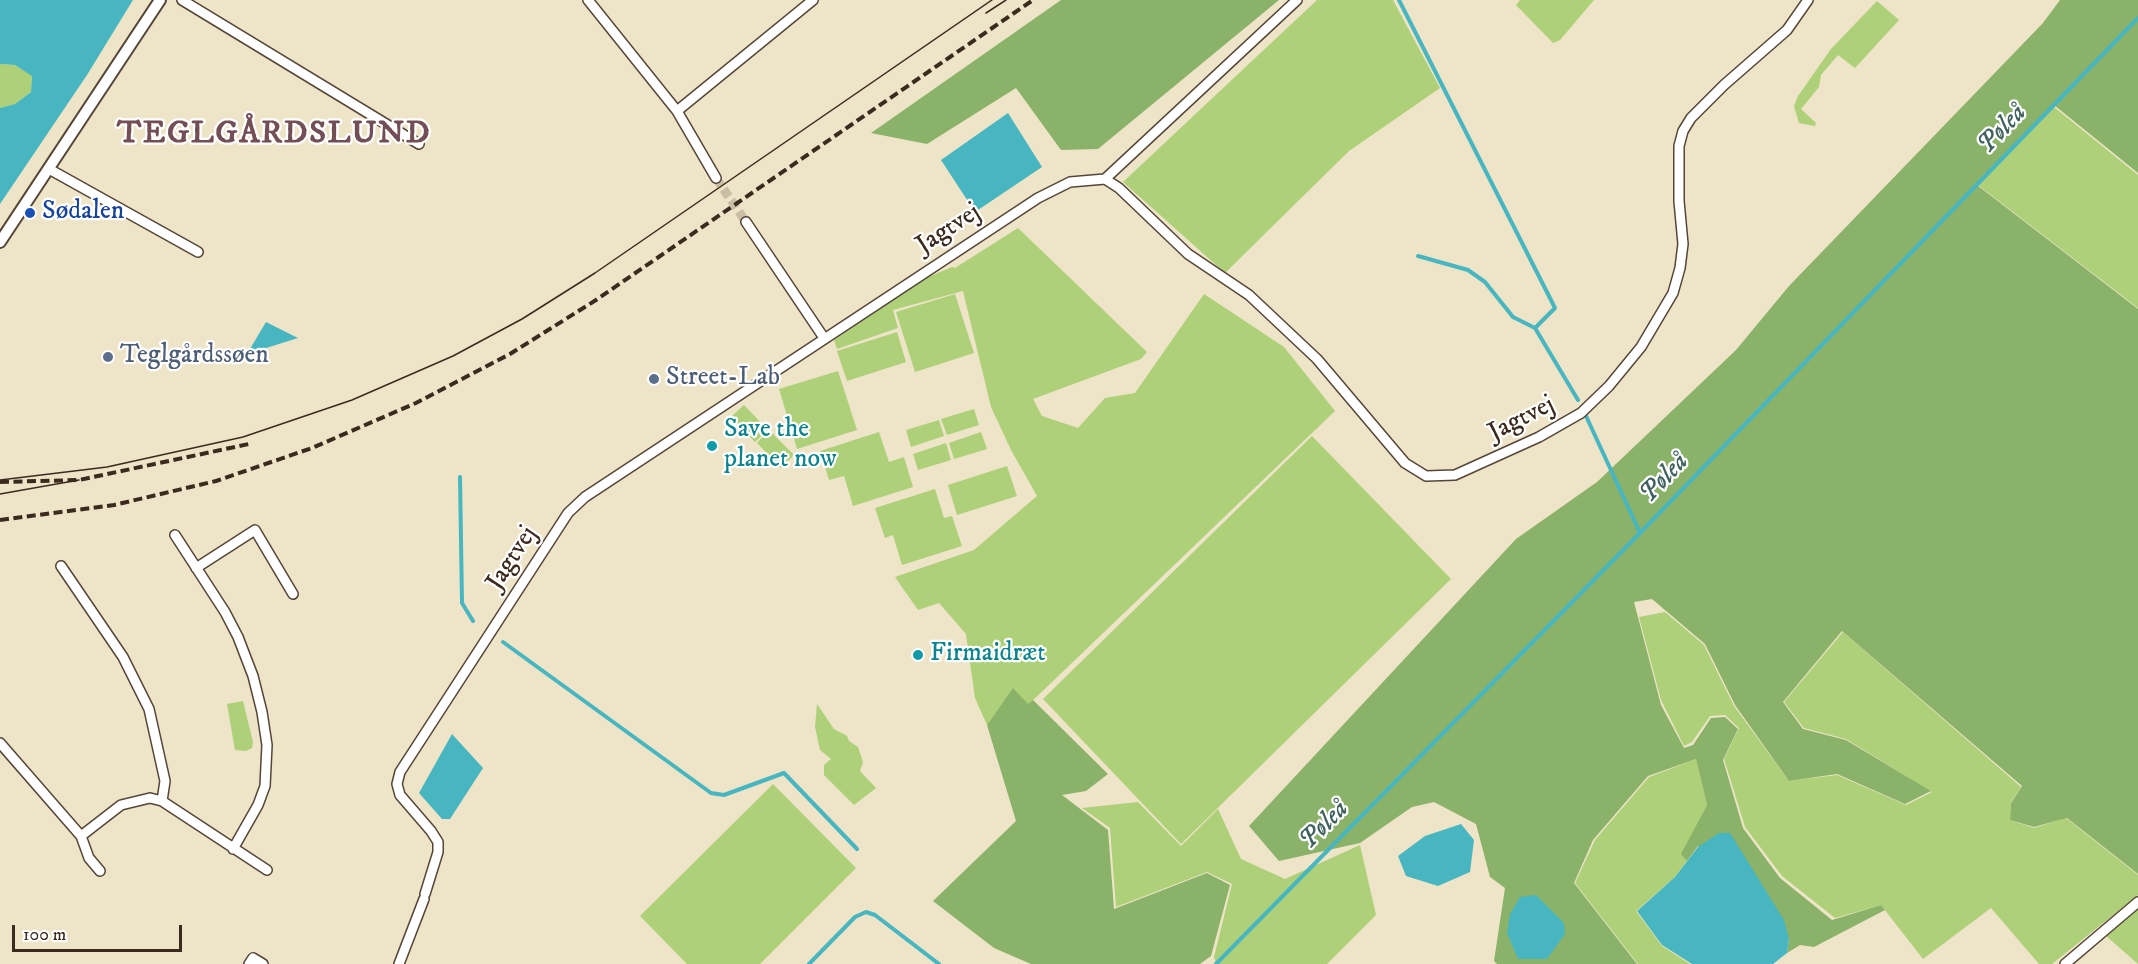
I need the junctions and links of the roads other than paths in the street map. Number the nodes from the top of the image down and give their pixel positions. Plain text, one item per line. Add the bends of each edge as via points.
1 (160, 0) edge
2 (182, 0) edge
3 (588, 0) edge
4 (813, 0) edge
5 (1297, 0) edge
6 (1808, 0) edge
7 (677, 111) junction
8 (419, 144) dead end
9 (49, 169) junction
10 (716, 178) tunnel mouth
11 (1105, 179) junction
12 (746, 222) tunnel mouth
13 (0, 242) edge
14 (198, 252) dead end
15 (825, 338) junction
16 (176, 535) dead end
17 (61, 566) dead end
18 (196, 568) junction
19 (293, 594) dead end
20 (0, 743) edge
21 (162, 801) junction
22 (81, 836) junction
23 (233, 849) junction
24 (267, 870) dead end
25 (100, 871) dead end
26 (2138, 902) edge
27 (251, 961) edge
28 (262, 964) edge
29 (399, 964) edge
30 (2065, 964) edge

1 - 9 street
2 - 8 street
3 - 7 street
4 - 7 street
5 - 11 street
6 - 11 street, Jagtvej via 1787,30 1724,85 1683,131 1679,146 1683,244 1680,268 1673,293 1641,347 1581,413 1455,475 1426,476 1405,464 1317,359 1249,295 1188,254
7 - 10 street
9 - 13 street
9 - 14 street
11 - 15 street, Jagtvej via 1070,182 1038,198
12 - 15 street
15 - 29 street, Jagtvej via 585,497 568,513 400,772 400,795 431,831 438,842 438,852
16 - 18 street
17 - 21 street via 123,657 148,709 165,781
18 - 19 street via 255,530
18 - 23 street via 225,612 249,666 267,745 263,794
20 - 22 street
21 - 22 street via 150,798 128,802
21 - 23 street
22 - 25 street via 89,858
23 - 24 street
26 - 30 street
27 - 28 street

